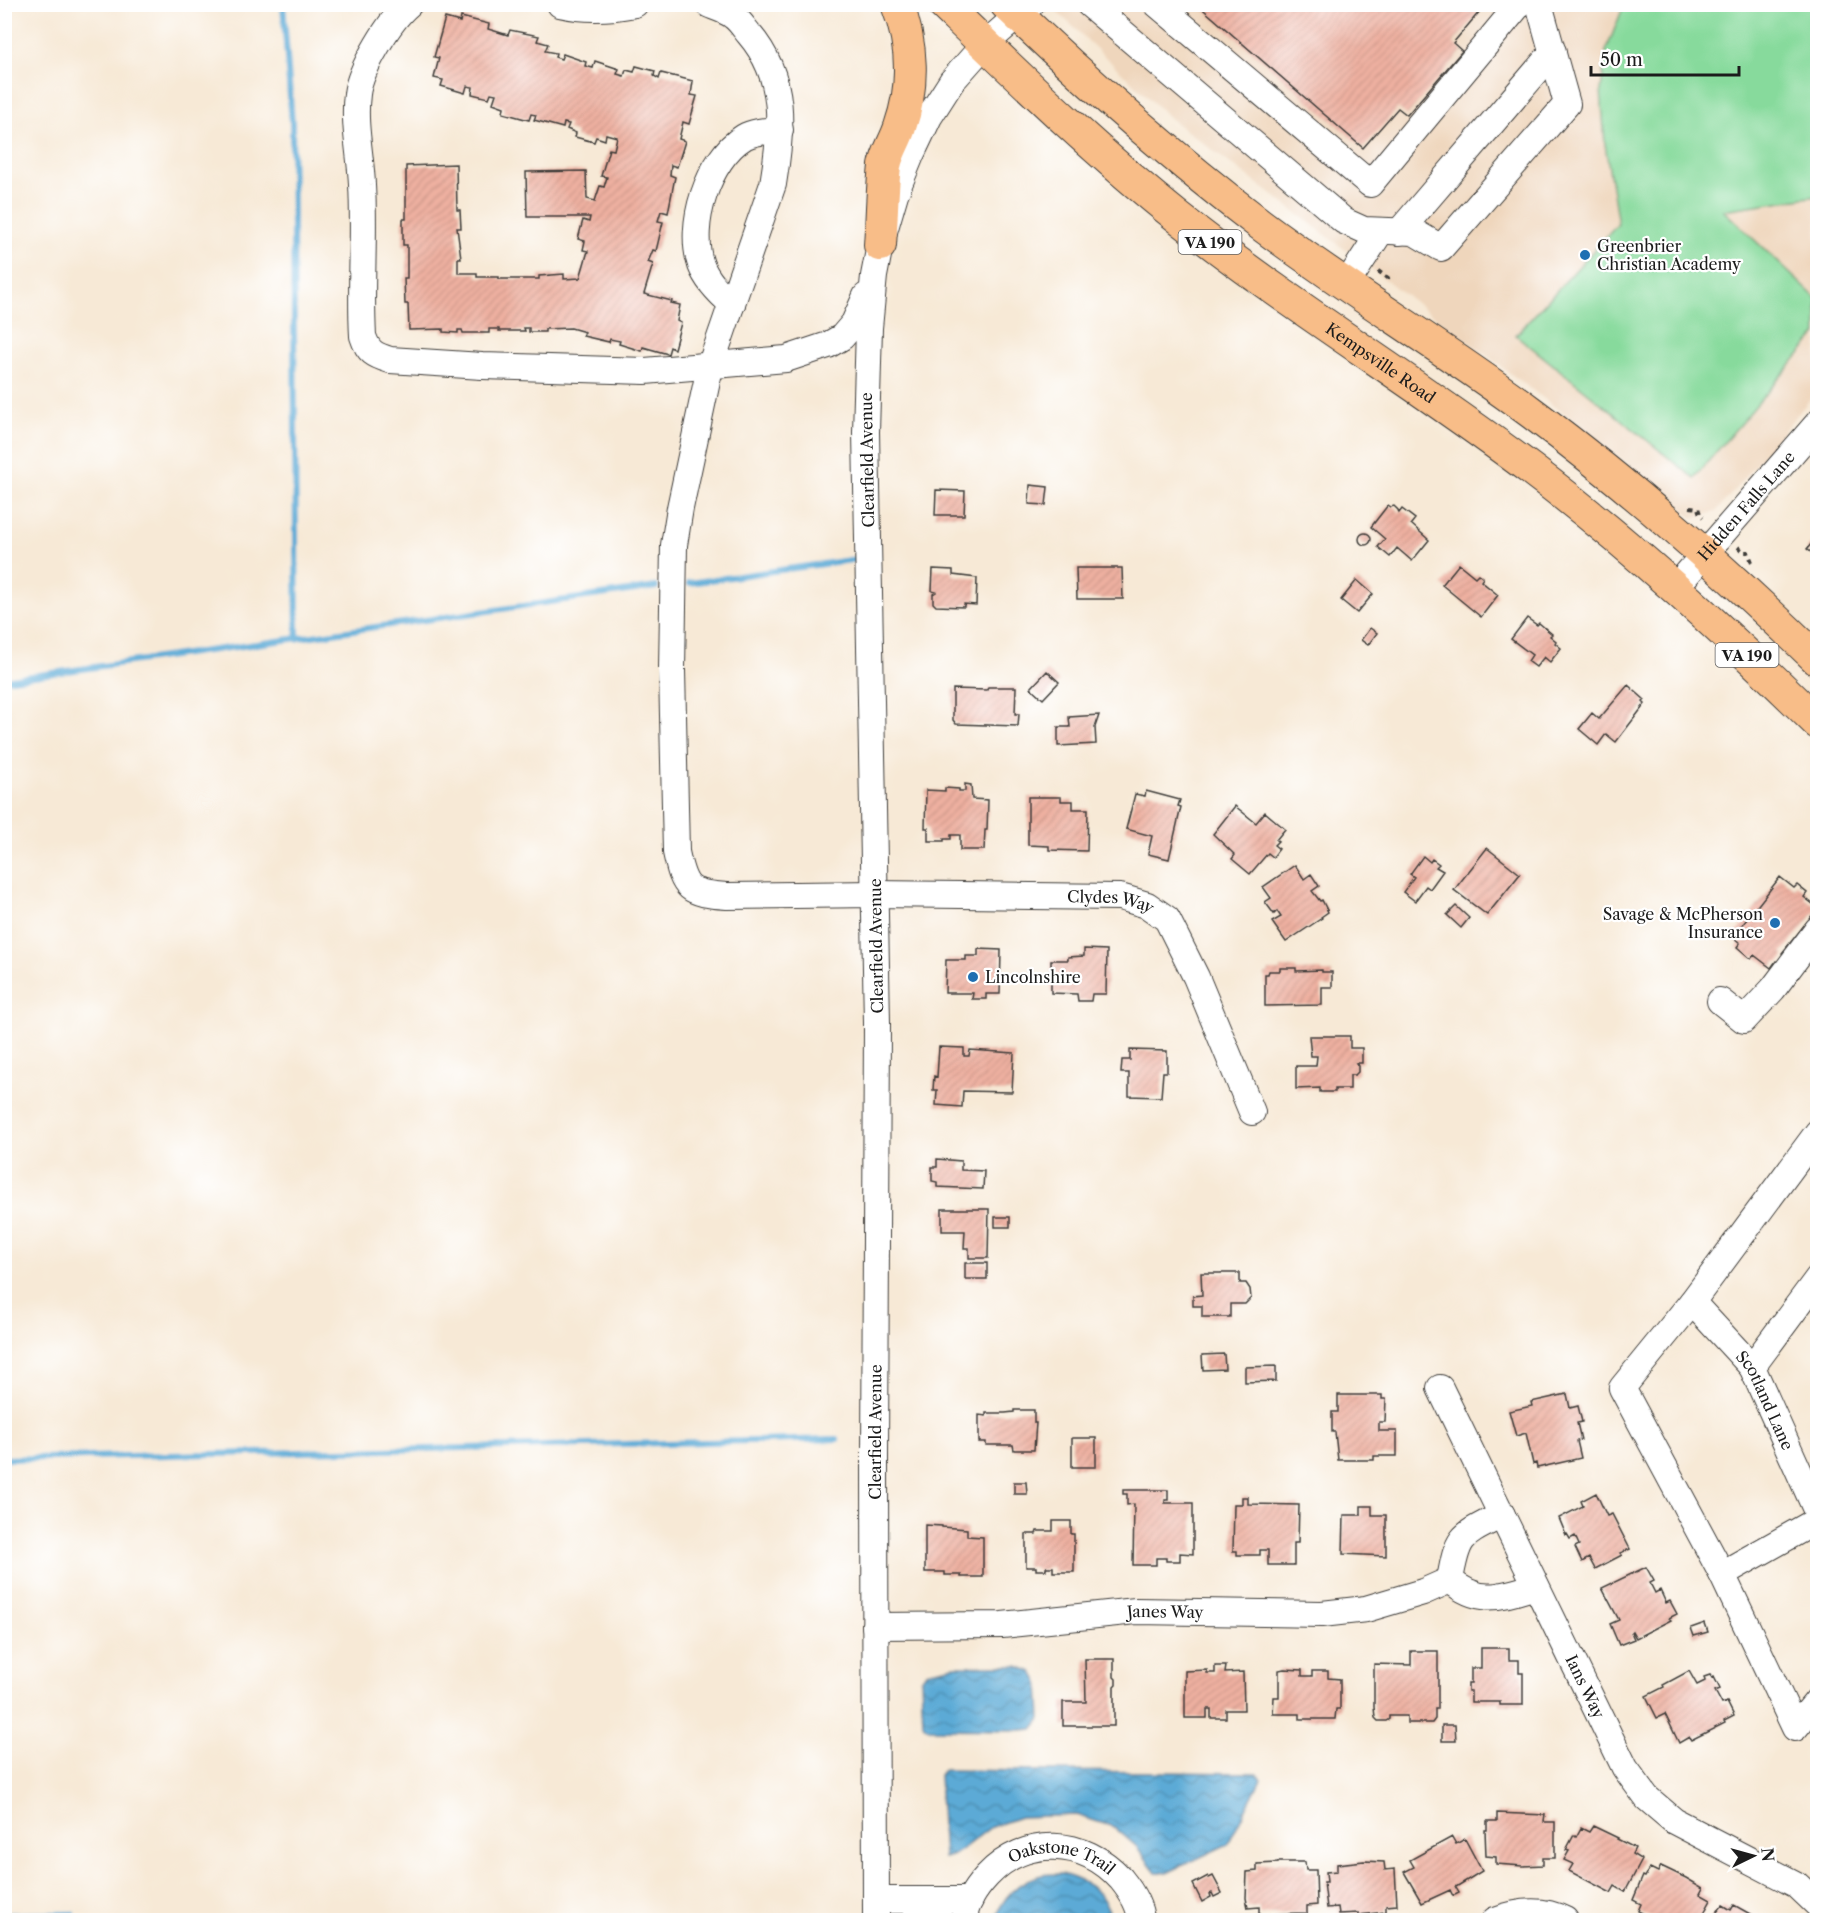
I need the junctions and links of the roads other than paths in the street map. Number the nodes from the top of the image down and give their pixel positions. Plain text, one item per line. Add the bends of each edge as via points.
1 (409, 4) edge
2 (560, 4) edge
3 (635, 4) edge
4 (708, 4) edge
5 (897, 4) edge
6 (943, 4) edge
7 (1089, 4) edge
8 (1157, 4) edge
9 (1517, 4) edge
10 (1539, 4) edge
11 (1018, 8) edge
12 (984, 45) junction
13 (1553, 52) junction
14 (780, 130) junction
15 (1390, 232) junction
16 (880, 245) junction
17 (874, 276) junction
18 (1346, 285) junction
19 (732, 304) junction
20 (711, 367) junction
21 (1818, 423) edge
22 (1704, 554) junction
23 (1674, 589) junction
24 (1818, 660) edge
25 (1818, 723) edge
26 (875, 894) junction
27 (1818, 930) edge
28 (1720, 1001) dead end
29 (1252, 1112) dead end
30 (1818, 1132) edge
31 (1818, 1278) edge
32 (1692, 1302) junction
33 (1752, 1367) junction
34 (1440, 1388) dead end
35 (1818, 1514) edge
36 (1502, 1515) junction
37 (1818, 1520) edge
38 (1722, 1574) junction
39 (1450, 1580) junction
40 (1536, 1586) junction
41 (875, 1626) junction
42 (1818, 1700) edge
43 (1818, 1905) edge
44 (876, 1910) edge
45 (967, 1910) edge
46 (1141, 1920) edge
47 (1495, 1920) edge
48 (1565, 1920) edge

1 - 20 street via 368,61 357,93 363,186 362,318 367,347 390,360 482,366 645,371
2 - 3 street via 582,9
4 - 14 street, Clydes Way via 733,16 768,62 778,91
5 - 16 main road via 908,48 910,90 885,164
6 - 12 main road, Kempsville Road / VA 190
7 - 15 street via 1344,220 1364,230
8 - 9 street via 1370,184
10 - 13 street
11 - 12 street, Clearfield Avenue
11 - 18 main road, VA 190 via 1088,82 1185,165
12 - 16 street, Clearfield Avenue via 952,81 929,117 895,194
12 - 23 main road, Kempsville Road / VA 190 via 1095,148 1179,218 1266,284 1534,471
13 - 15 street
13 - 15 street via 1567,104 1441,248 1414,232
14 - 19 street, Clydes Way via 773,184
14 - 19 street via 746,136 734,144 710,178 703,197 697,246 701,264 720,294
15 - 18 street
16 - 17 street, Clearfield Avenue
17 - 20 street via 854,323 842,338 786,359
17 - 26 street, Clearfield Avenue via 866,432
18 - 22 main road, VA 190 via 1532,413
19 - 20 street, Clydes Way
20 - 26 street, Clydes Way via 674,545 672,692 676,852 680,870 691,890 704,894
21 - 22 street, Hidden Falls Lane
22 - 23 street, Hidden Falls Lane
22 - 24 main road, VA 190
23 - 25 main road, Kempsville Road / VA 190
26 - 29 street, Clydes Way via 1120,897 1147,905 1167,919 1196,977
26 - 41 street, Clearfield Avenue
27 - 28 street via 1744,1020
30 - 32 street
31 - 33 street
32 - 33 street, Scotland Lane
32 - 38 street via 1622,1388
33 - 35 street, Scotland Lane
34 - 36 street, Ians Way
36 - 39 street via 1460,1540
36 - 40 street, Ians Way
37 - 38 street
38 - 42 street via 1795,1728
39 - 40 street via 1462,1591 1480,1597 1496,1597
39 - 41 street, Janes Way via 1366,1609 1322,1614 1136,1611 1002,1625
40 - 43 street, Ians Way via 1624,1768 1647,1798 1674,1821 1797,1885
41 - 44 street, Clearfield Avenue
44 - 45 street, Oakstone Trail
45 - 46 street, Oakstone Trail via 976,1887 997,1864 1024,1850 1053,1846 1083,1851 1109,1866 1129,1888
47 - 48 street via 1535,1911

